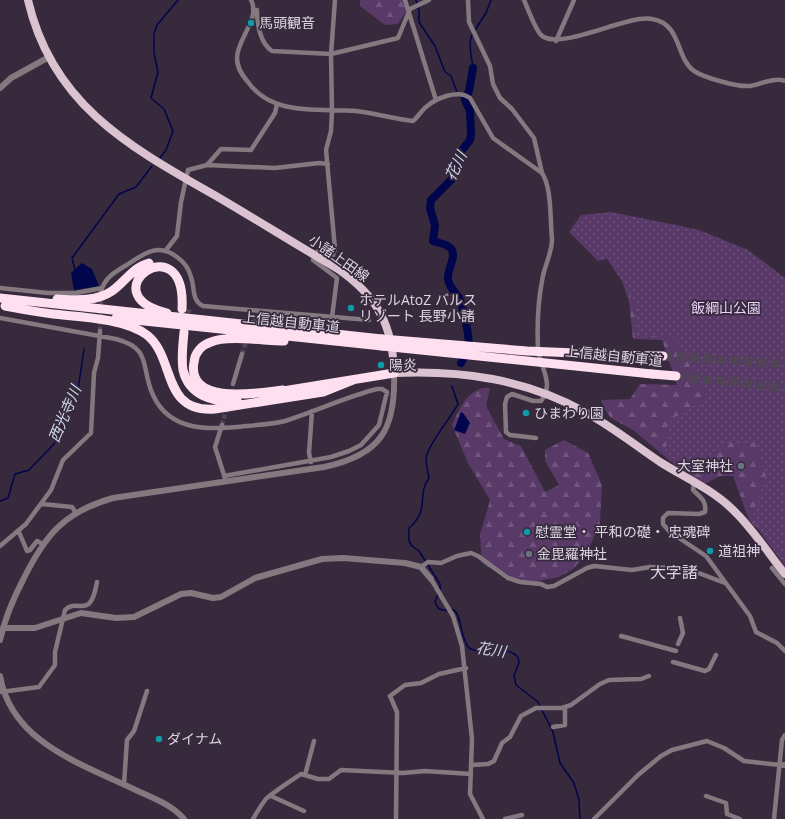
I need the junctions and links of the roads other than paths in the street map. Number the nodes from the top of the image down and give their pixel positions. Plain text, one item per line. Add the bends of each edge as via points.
1 (28, 0) edge
2 (251, 0) edge
3 (335, 0) edge
4 (406, 0) edge
5 (429, 0) edge
6 (468, 0) edge
7 (524, 0) edge
8 (574, 0) edge
9 (253, 9) junction
10 (410, 9) junction
11 (556, 41) junction
12 (331, 54) junction
13 (49, 57) junction
14 (785, 81) edge
15 (0, 88) edge
16 (436, 100) junction
17 (277, 104) junction
18 (332, 111) junction
19 (328, 164) junction
20 (206, 165) junction
21 (542, 173) junction
22 (185, 179) junction
23 (166, 250) junction
24 (314, 256) junction
25 (0, 288) edge
26 (1, 302) edge
27 (332, 317) junction
28 (0, 318) edge
29 (369, 320) dead end
30 (269, 327) junction
31 (100, 331) tunnel mouth
32 (100, 337) junction
33 (382, 342) junction
34 (361, 344) junction
35 (242, 354) tunnel mouth
36 (663, 356) tunnel mouth
37 (394, 373) junction
38 (676, 376) tunnel mouth
39 (353, 380) junction
40 (233, 384) dead end
41 (283, 390) junction
42 (545, 394) junction
43 (235, 406) junction
44 (312, 411) junction
45 (221, 427) junction
46 (536, 438) dead end
47 (311, 461) junction
48 (225, 479) junction
49 (694, 482) junction
50 (42, 504) junction
51 (76, 512) junction
52 (19, 532) junction
53 (42, 544) junction
54 (0, 546) edge
55 (420, 567) junction
56 (772, 568) dead end
57 (785, 574) edge
58 (431, 579) joint
59 (97, 582) dead end
60 (725, 582) junction
61 (785, 584) edge
62 (64, 618) junction
63 (680, 618) dead end
64 (3, 628) junction
65 (621, 636) dead end
66 (0, 640) edge
67 (678, 644) dead end
68 (676, 651) dead end
69 (785, 651) edge
70 (716, 655) dead end
71 (673, 662) dead end
72 (466, 668) junction
73 (0, 676) edge
74 (649, 676) dead end
75 (147, 691) dead end
76 (2, 692) edge
77 (565, 707) junction
78 (553, 727) dead end
79 (785, 735) edge
80 (314, 741) dead end
81 (472, 765) junction
82 (783, 765) edge
83 (396, 773) junction
84 (471, 774) junction
85 (305, 775) junction
86 (124, 784) junction
87 (271, 796) junction
88 (706, 796) dead end
89 (304, 811) dead end
90 (522, 816) dead end
91 (184, 819) edge
92 (253, 819) edge
93 (396, 819) edge
94 (483, 819) edge
95 (505, 819) edge
96 (594, 819) edge
97 (740, 819) edge
98 (774, 819) edge

1 - 13 main road, 小諸上田線
2 - 9 street
3 - 12 street
4 - 10 street
5 - 10 street
6 - 21 street via 469,22 490,66 493,84 500,98 512,109 534,138
7 - 11 street via 541,35
8 - 11 street
9 - 12 street via 257,10 257,20 264,42 272,51
9 - 17 street via 237,52 237,63 240,72 253,89
10 - 12 street via 398,38
10 - 16 street
11 - 14 street via 631,20 652,19 662,22 672,30 694,71 736,85 750,86 779,79
12 - 18 street
13 - 15 street via 11,78
13 - 22 main road, 小諸上田線 via 67,86 99,121 128,143
16 - 18 street via 413,121 367,113
16 - 21 street via 459,94 468,96 493,138
17 - 18 street via 309,111
17 - 20 street via 275,113 251,150 221,149
18 - 19 street via 331,131 326,150
19 - 20 street via 275,168
19 - 24 street via 335,250 333,255 321,251
20 - 22 street via 188,170
21 - 42 street via 547,187 552,239 542,280 538,326 538,351 547,379
22 - 23 street via 177,236
22 - 24 main road, 小諸上田線
23 - 25 street via 152,251 139,257 110,276 102,290 48,293
23 - 27 street via 180,259 188,269 195,299 199,305
24 - 27 street via 313,260 337,278
24 - 37 main road, 小諸上田線 via 356,282 374,303 390,334
26 - 30 highway, 上信越自動車道
26 - 30 highway via 93,298 112,291 141,266 161,262 171,265 182,276 187,291 184,309 180,284 172,272 164,268 148,269 138,280 137,292 141,300 154,308 172,314
26 - 34 highway, 上信越自動車道
26 - 43 highway via 108,321 135,329 147,335 155,344 172,386 183,400 203,409
27 - 29 street
28 - 32 street
30 - 33 highway, 上信越自動車道
31 - 32 street
32 - 45 street via 121,341 138,349 144,360 153,395 171,415 188,425 200,428
32 - 50 street via 94,373 91,433 63,460 51,490
33 - 34 highway, 上信越自動車道
33 - 36 highway, 上信越自動車道, bridge
33 - 38 highway, 上信越自動車道, bridge
34 - 41 highway via 222,339 204,345 195,357 195,376 201,385 210,391 229,394
35 - 40 street
37 - 39 highway
37 - 42 main road via 460,373 505,381
37 - 48 street via 394,400 390,420 379,439 368,451 334,465
39 - 41 highway
39 - 43 highway via 323,392
41 - 43 highway via 228,401 204,397 194,390 185,375 182,332 178,366 180,378 187,389 196,398 208,404
42 - 46 street via 539,402 512,394 505,400 506,432 510,435
42 - 49 main road via 586,412
44 - 45 street via 278,423
44 - 47 street via 309,445
44 - 47 street via 357,394 377,389 387,392 379,425 361,445 349,451
45 - 48 street via 215,447
47 - 48 street
48 - 51 street via 112,498
49 - 57 main road via 733,509
49 - 60 street via 693,490 705,504 705,512 668,513 662,518 663,524 675,536 702,552
50 - 51 street via 72,507
50 - 52 street
51 - 53 street via 58,526
52 - 53 street via 27,551 37,541
52 - 54 street
53 - 64 street via 17,592
55 - 58 street
55 - 60 street via 428,562 442,563 471,553 508,578 547,587 594,566 632,570 650,567 688,569
55 - 62 street via 392,561 322,559 255,578 221,597 180,594 134,617 116,618 85,613
56 - 61 street
58 - 72 street via 453,616
59 - 62 street via 90,603 84,607 68,608 65,610
60 - 69 street via 750,616 756,632 777,643
62 - 64 street via 35,628
62 - 76 street via 55,665 42,684 39,687
63 - 67 street via 683,633
64 - 66 street
65 - 68 street
70 - 71 street via 710,669 705,671
72 - 81 street
72 - 83 street via 445,672 421,683 405,685 390,696 396,712
73 - 76 street
74 - 77 street via 641,679 609,680
75 - 86 street via 134,731 127,740
76 - 86 street via 16,716 37,739 58,753
77 - 78 street via 565,725
77 - 81 street via 536,708 521,716 510,736 502,743 494,761
79 - 82 street via 782,740
80 - 85 street
81 - 84 street
82 - 96 street via 744,761 707,741 672,750 638,775
82 - 98 street
83 - 84 street via 425,771
83 - 85 street via 341,770 329,779
83 - 93 street
84 - 94 street via 470,794
85 - 87 street via 301,774 277,788
86 - 91 street via 166,804
87 - 89 street
87 - 92 street via 266,798
88 - 97 street via 726,803 728,814
90 - 95 street

